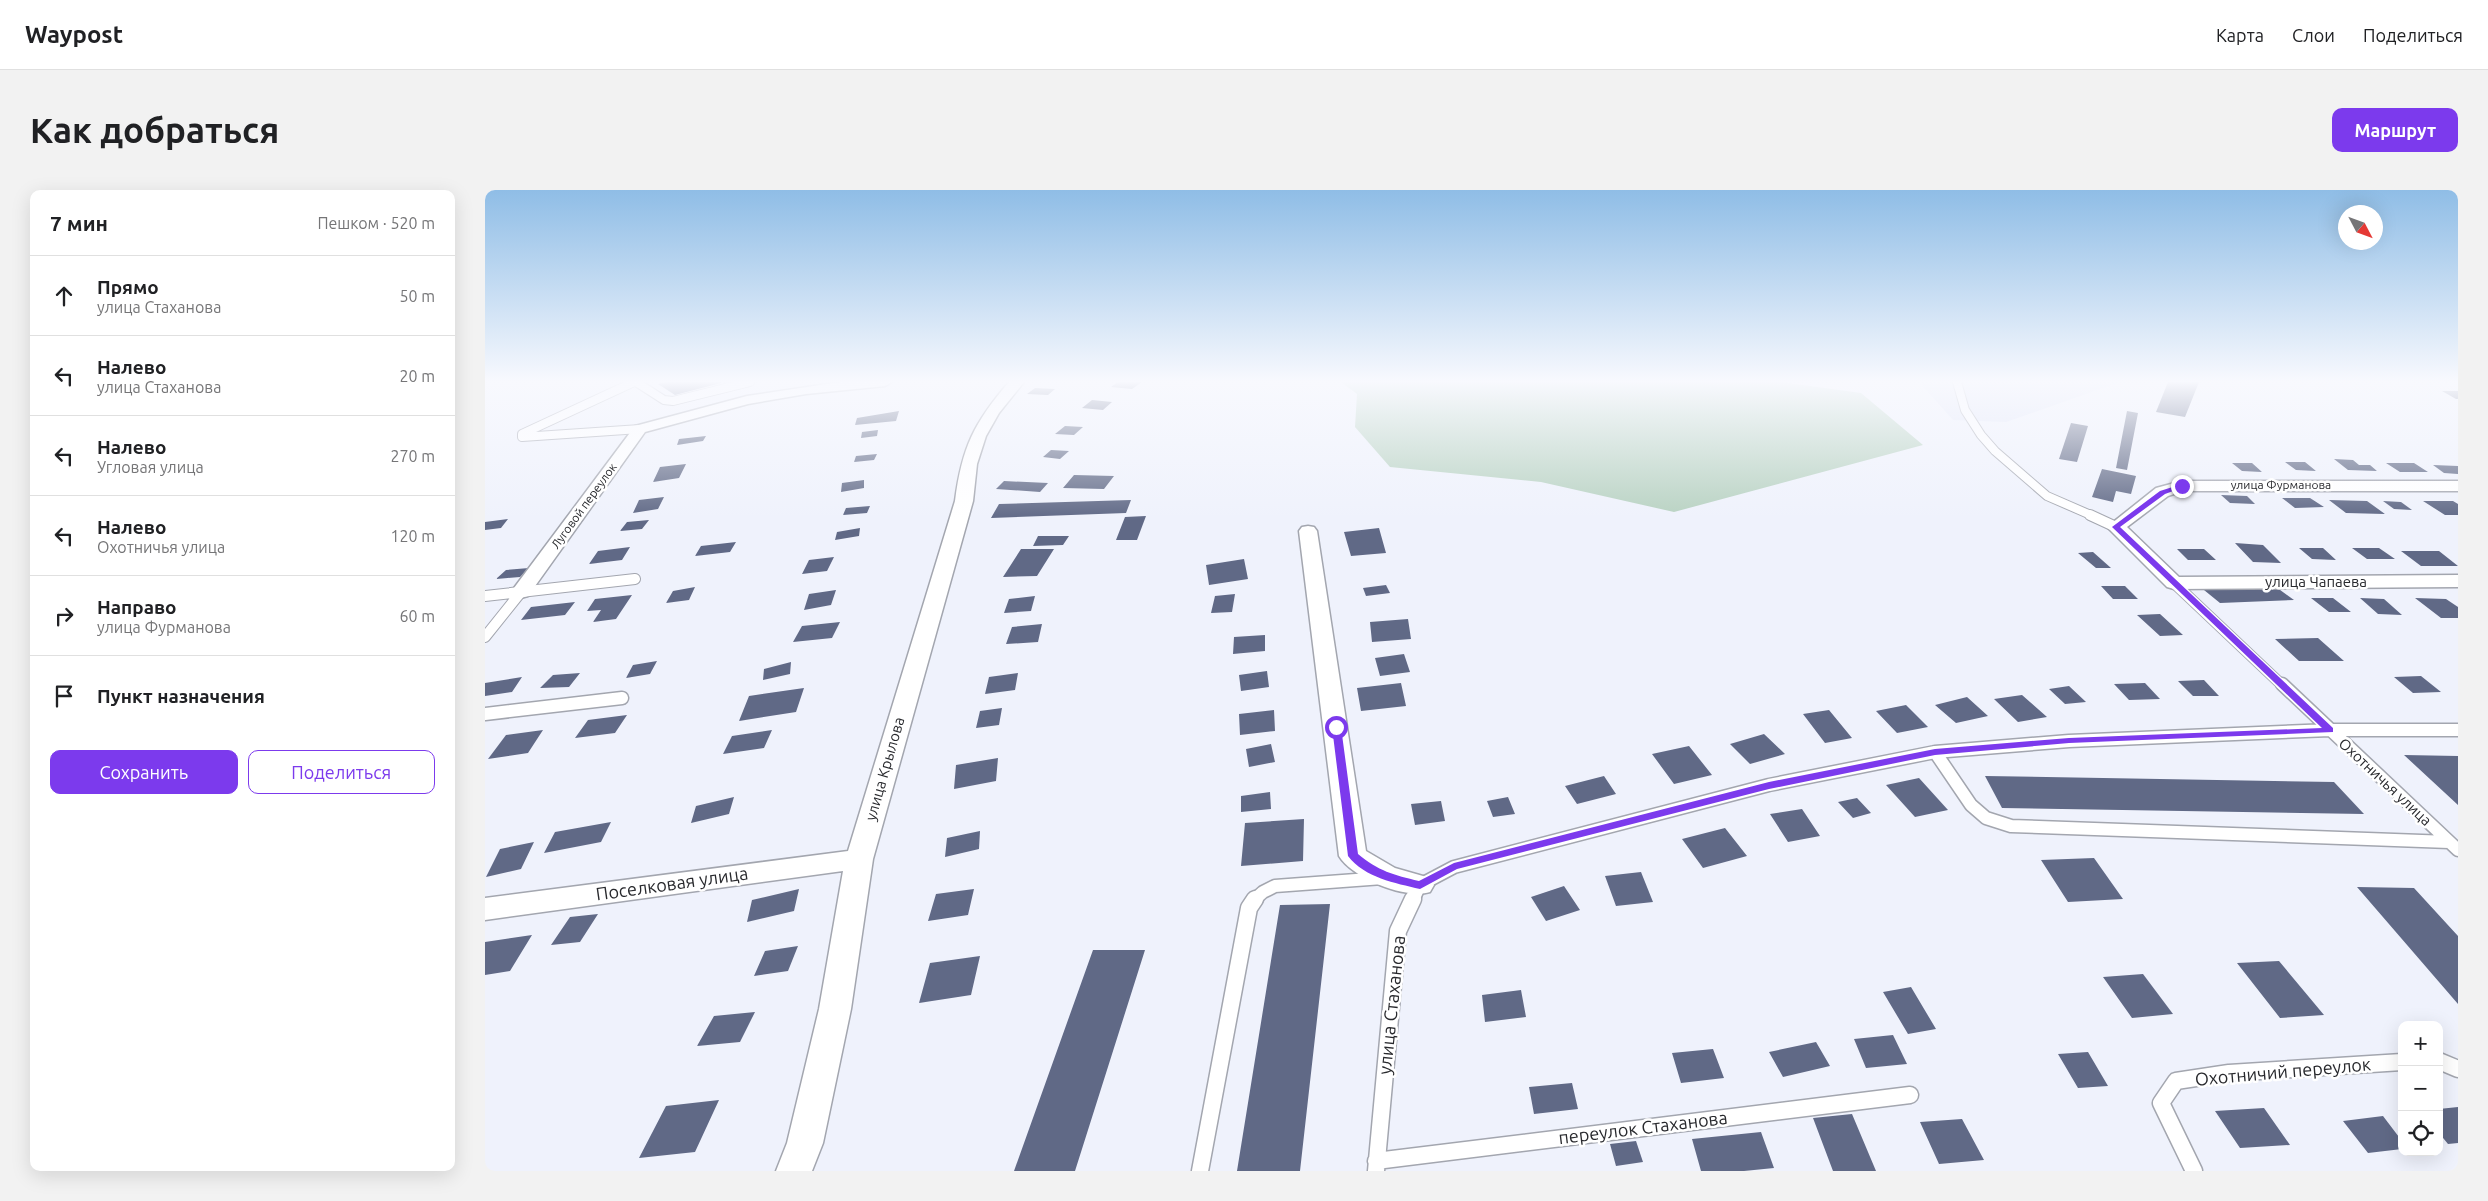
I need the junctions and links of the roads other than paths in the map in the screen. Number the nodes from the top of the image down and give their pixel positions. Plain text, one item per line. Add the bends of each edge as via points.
1 (536, 428) edge
2 (645, 428) edge
3 (982, 428) edge
4 (1976, 428) edge
5 (640, 429) junction
6 (2458, 486) edge
7 (2116, 527) junction
8 (1308, 531) dead end
9 (635, 580) dead end
10 (2458, 581) edge
11 (2174, 583) junction
12 (521, 592) junction
13 (485, 596) edge
14 (485, 637) edge
15 (622, 698) dead end
16 (485, 714) edge
17 (2330, 730) junction
18 (2458, 730) edge
19 (1935, 752) junction
20 (2453, 846) edge
21 (859, 859) junction
22 (1389, 878) junction
23 (1420, 885) junction
24 (485, 909) edge
25 (2398, 1062) edge
26 (2443, 1063) edge
27 (2458, 1068) edge
28 (1910, 1095) dead end
29 (1376, 1166) edge
30 (795, 1171) edge
31 (1200, 1171) edge
32 (2194, 1171) edge

1 - 5 lane via 522,437
2 - 5 street
3 - 21 street, улица Крылова via 968,463 964,501
4 - 7 lane via 1995,451 2047,496
5 - 12 street, Луговой переулок
6 - 7 street, улица Фурманова via 2182,486 2163,492
7 - 11 street, Охотничья улица
8 - 22 street via 1353,856
9 - 12 lane
10 - 11 street, улица Чапаева
11 - 17 lane, Охотничья улица
12 - 13 lane
12 - 14 lane, Луговой переулок
15 - 16 lane
17 - 18 lane
17 - 19 lane via 2069,740
17 - 20 lane, Охотничья улица
19 - 20 lane via 1971,805 1986,818 2011,826
19 - 23 lane via 1769,786 1454,867
21 - 24 street, Поселковая улица
21 - 30 street, улица Крылова via 835,1009 805,1143
22 - 23 street
22 - 31 lane via 1275,886 1254,898 1249,908
23 - 29 lane, улица Стаханова via 1398,930
25 - 32 lane, Охотничий переулок via 2229,1073 2176,1081 2161,1103
26 - 27 lane
28 - 29 lane, переулок Стаханова

